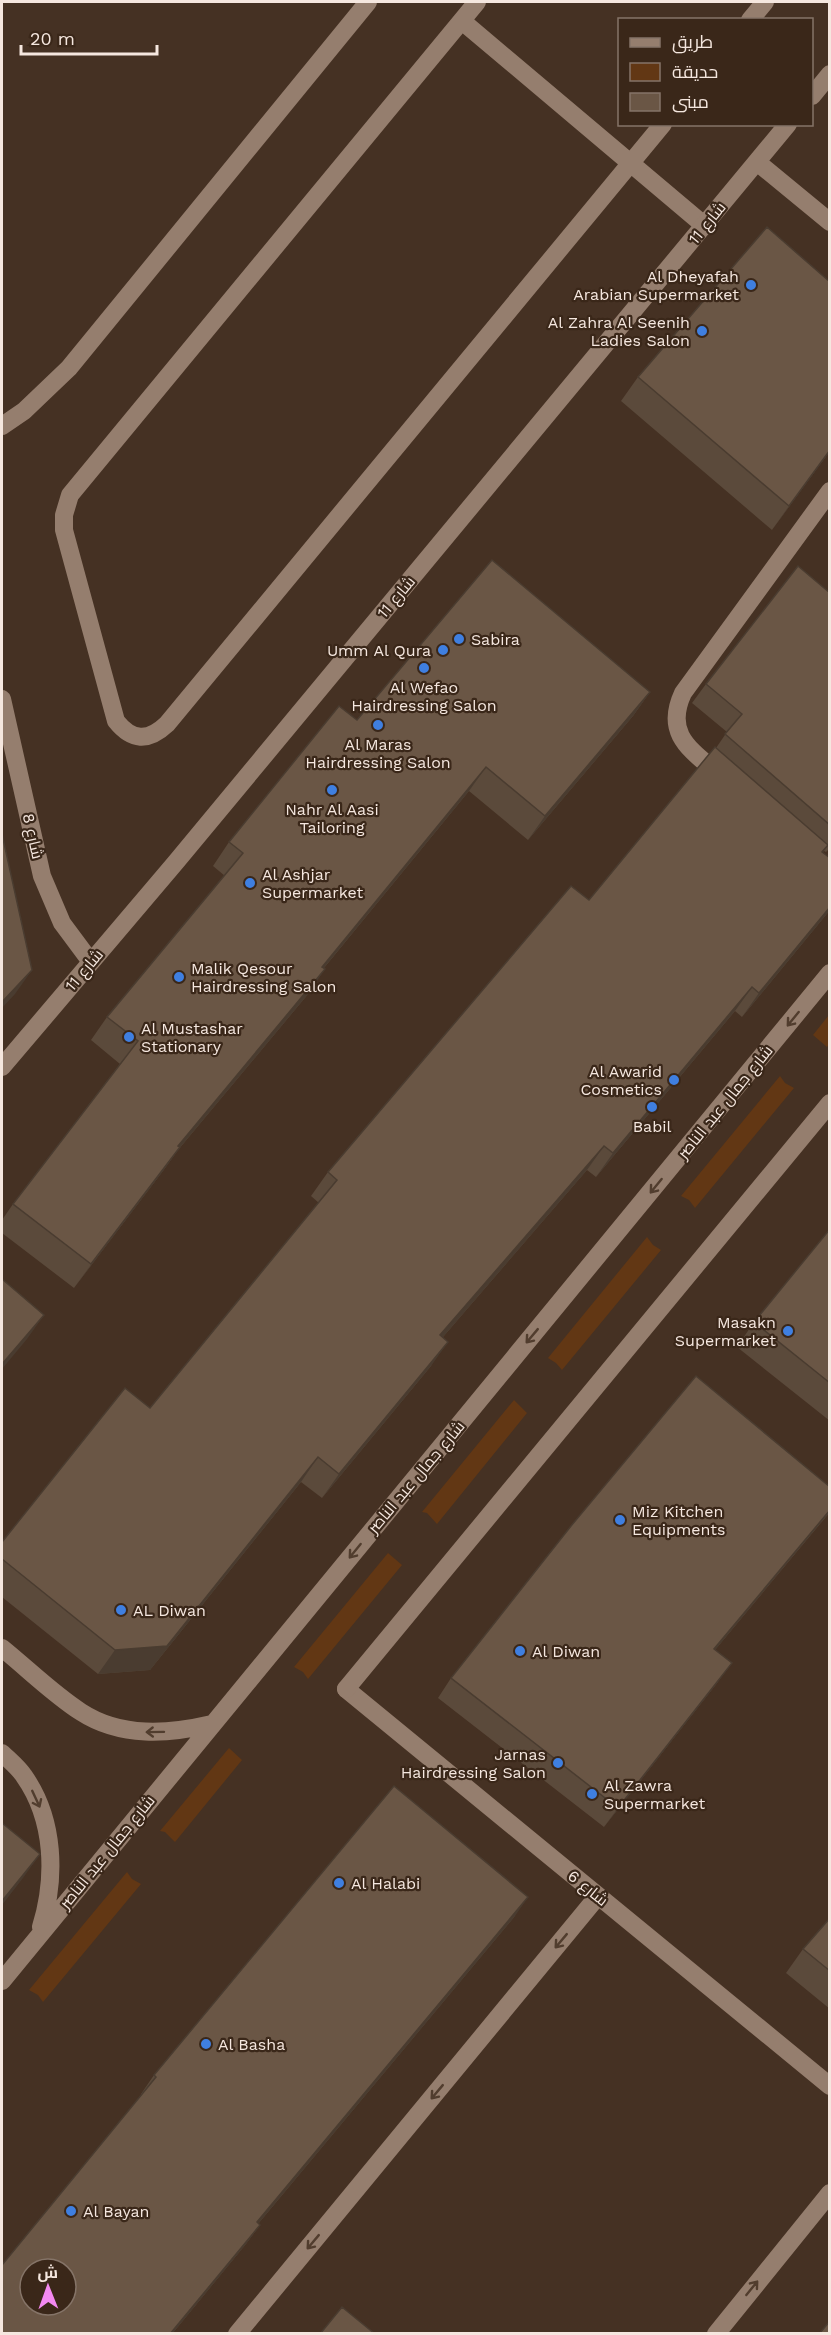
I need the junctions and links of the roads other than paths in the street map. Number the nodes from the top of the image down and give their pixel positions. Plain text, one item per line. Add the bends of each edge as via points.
1 (369, 2) edge
2 (477, 2) edge
3 (765, 2) edge
4 (752, 18) edge
5 (462, 21) junction
6 (830, 74) edge
7 (813, 95) edge
8 (661, 126) edge
9 (786, 126) edge
10 (757, 162) junction
11 (630, 164) junction
12 (830, 222) edge
13 (705, 226) junction
14 (2, 426) edge
15 (830, 491) edge
16 (2, 699) edge
17 (731, 785) edge
18 (91, 962) junction
19 (830, 973) edge
20 (2, 1067) edge
21 (830, 1103) edge
22 (2, 1648) edge
23 (212, 1724) junction
24 (2, 1753) edge
25 (598, 1896) junction
26 (38, 1936) junction
27 (2, 1981) edge
28 (830, 2086) edge
29 (830, 2193) edge
30 (237, 2334) edge
31 (716, 2334) edge

1 - 14 street via 69,368 24,411
2 - 5 street
3 - 4 street
5 - 11 street
5 - 11 street via 70,495 64,530 116,721 124,731 147,737 166,724
6 - 7 street
8 - 11 street
9 - 10 street, شارع 11
10 - 12 street
10 - 13 street, شارع 11
11 - 13 street
13 - 18 street, شارع 11
15 - 17 street via 676,706 678,734 686,746
16 - 18 street, شارع 8 via 42,876 62,923
18 - 20 street, شارع 11
19 -> 23 street, شارع جمال عبد الناصر
21 - 25 street, شارع 6 via 346,1689
23 -> 22 street via 179,1732 144,1732 111,1725 82,1713
23 - 26 street, شارع جمال عبد الناصر
24 -> 26 street via 24,1775 49,1837 48,1904
25 - 28 street, شارع 6
25 -> 30 street
26 - 27 street, شارع جمال عبد الناصر
31 -> 29 street

